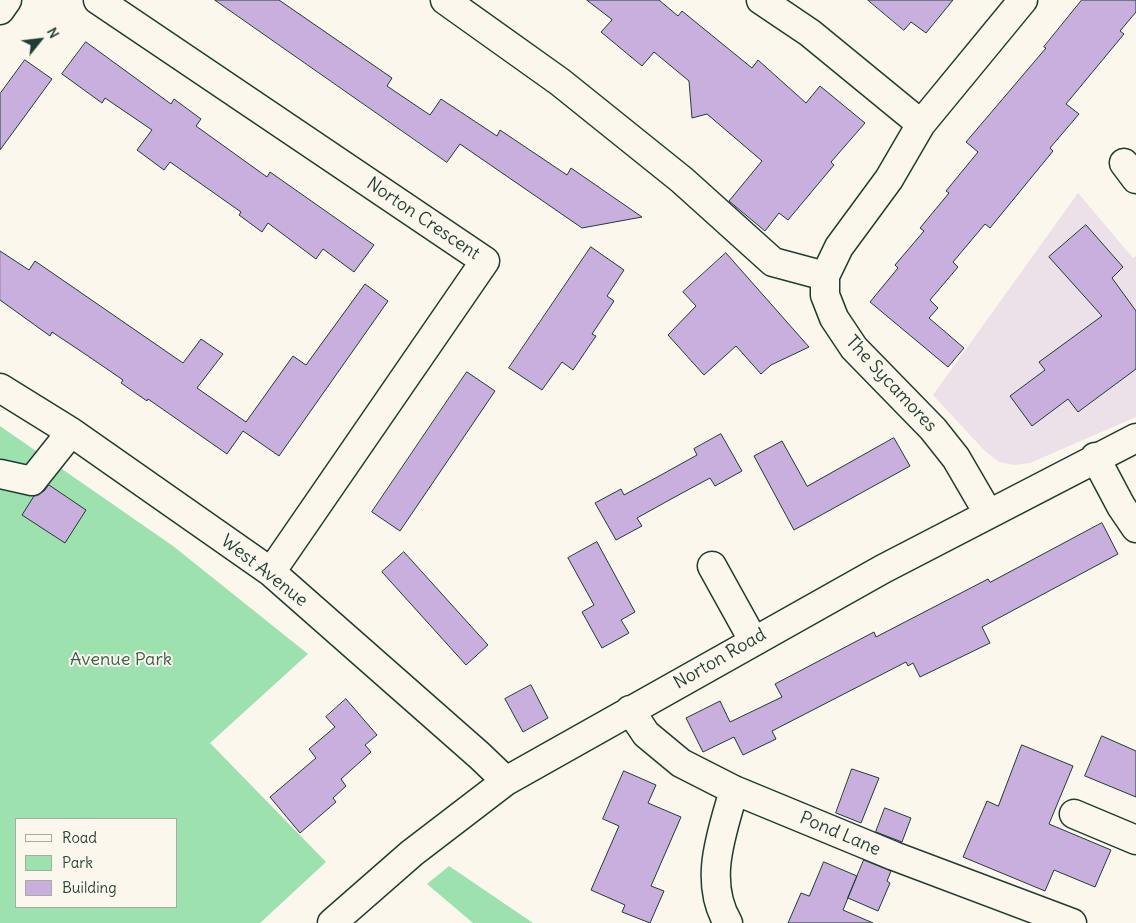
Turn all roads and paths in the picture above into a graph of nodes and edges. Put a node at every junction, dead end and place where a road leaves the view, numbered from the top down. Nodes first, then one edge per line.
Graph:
1 (7, 0) edge
2 (98, 0) edge
3 (445, 0) edge
4 (761, 0) edge
5 (1023, 0) edge
6 (0, 10) edge
7 (921, 124) junction
8 (825, 276) junction
9 (0, 388) edge
10 (71, 432) junction
11 (1136, 438) edge
12 (1095, 457) junction
13 (0, 474) edge
14 (988, 513) junction
15 (1136, 528) edge
16 (712, 566) dead end
17 (271, 572) junction
18 (753, 640) junction
19 (630, 710) junction
20 (506, 781) junction
21 (734, 790) junction
22 (1074, 814) dead end
23 (1136, 840) edge
24 (332, 923) edge
25 (728, 923) edge
26 (1072, 923) edge

1 - 6 street
2 - 17 street, Norton Crescent
3 - 8 street
4 - 7 street
5 - 7 street
7 - 8 street
8 - 14 street, The Sycamores
9 - 10 street, West Avenue
10 - 13 street
10 - 17 street, West Avenue
11 - 12 street, Norton Road
12 - 14 street, Norton Road
12 - 15 street
14 - 18 street, Norton Road
16 - 18 street
17 - 20 street, West Avenue
18 - 19 street, Norton Road
19 - 20 street, Norton Road
19 - 21 street, Pond Lane
20 - 24 street, Norton Road
21 - 25 street
21 - 26 street, Pond Lane
22 - 23 street

